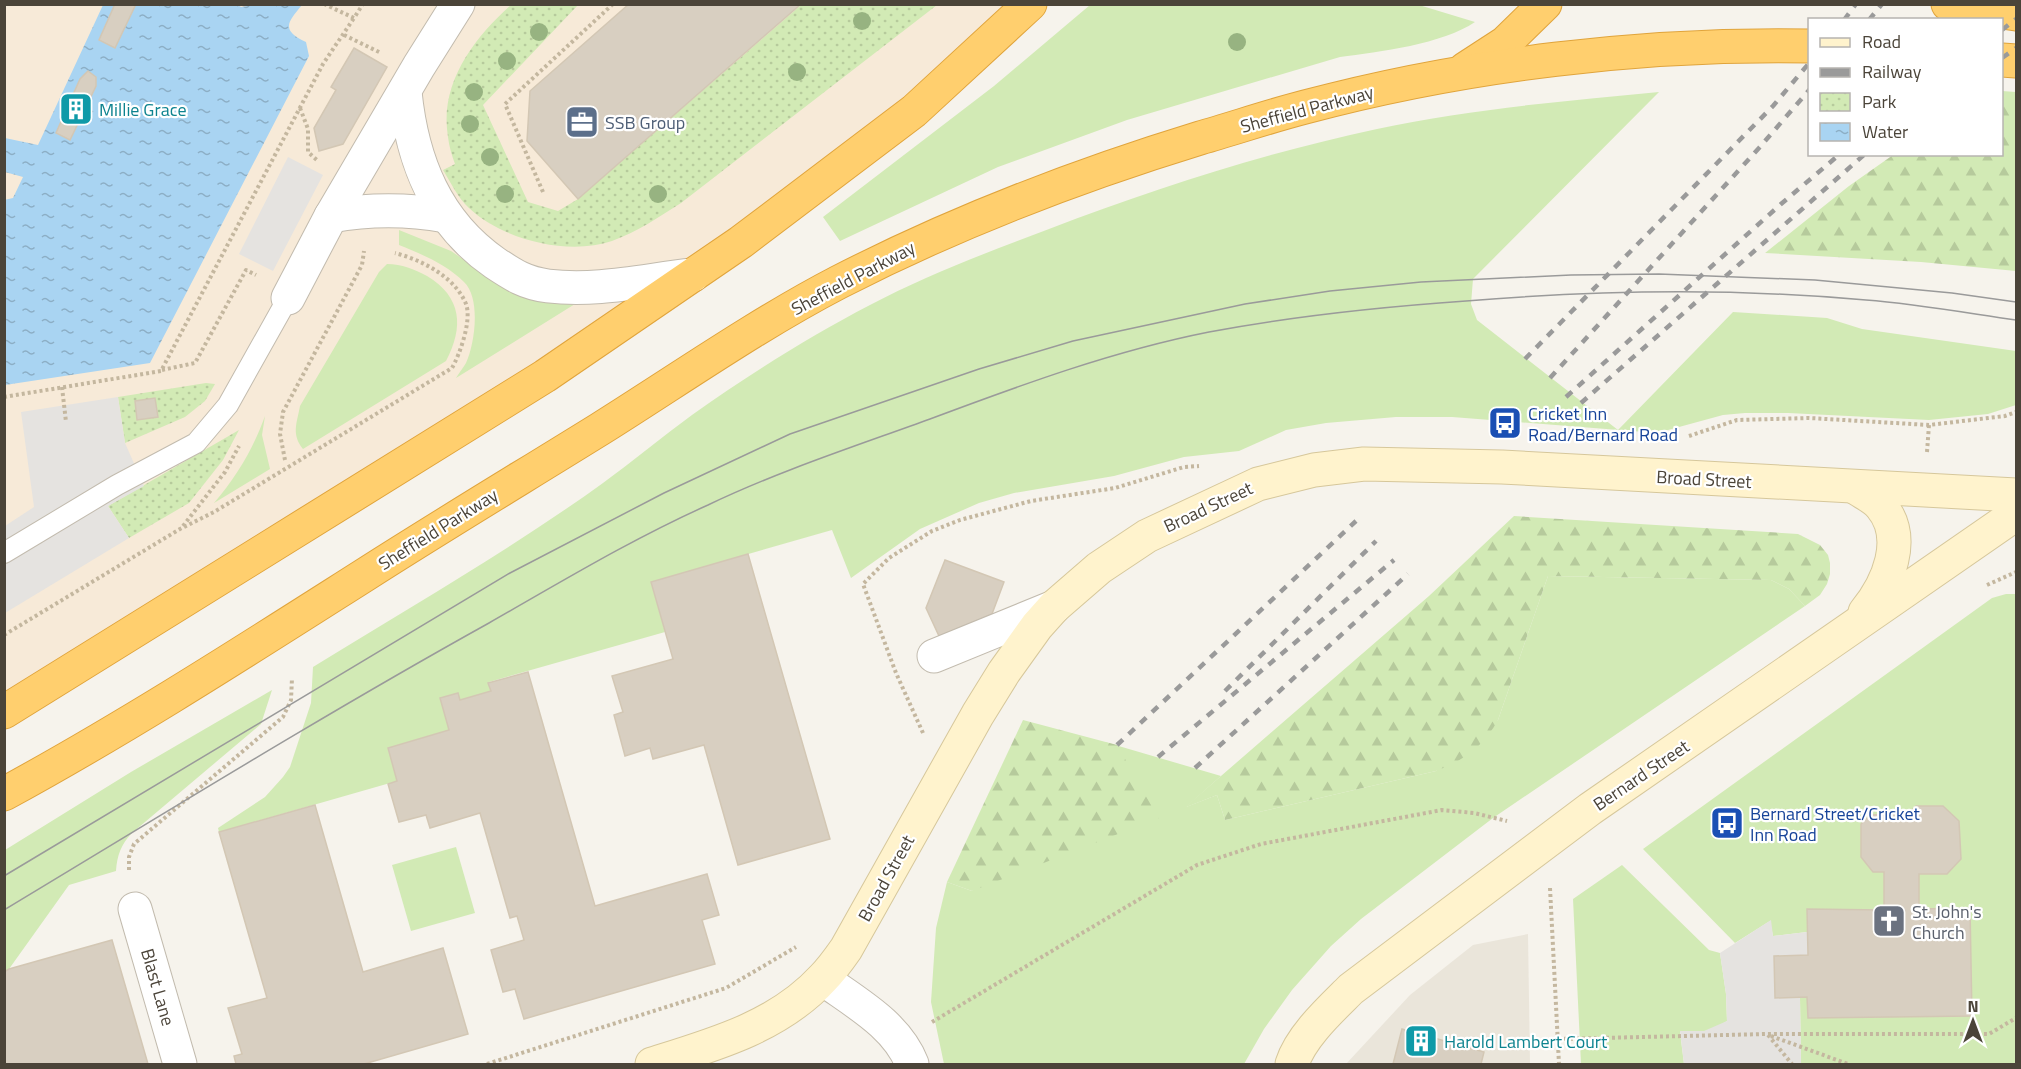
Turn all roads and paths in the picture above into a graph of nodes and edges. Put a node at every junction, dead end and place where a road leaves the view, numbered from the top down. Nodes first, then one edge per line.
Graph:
1 (324, 4) edge
2 (363, 4) edge
3 (458, 4) edge
4 (613, 4) edge
5 (1030, 4) edge
6 (1545, 4) edge
7 (1948, 4) edge
8 (2016, 14) edge
9 (354, 18) junction
10 (1808, 46) edge
11 (1441, 78) junction
12 (405, 92) junction
13 (300, 107) junction
14 (308, 152) dead end
15 (543, 192) dead end
16 (331, 216) junction
17 (446, 216) junction
18 (364, 247) dead end
19 (387, 251) dead end
20 (693, 275) junction
21 (289, 295) junction
22 (161, 370) junction
23 (62, 387) junction
24 (4, 397) edge
25 (2016, 412) edge
26 (66, 422) dead end
27 (1682, 438) dead end
28 (285, 460) dead end
29 (1204, 466) dead end
30 (1855, 487) junction
31 (2016, 495) edge
32 (2016, 514) edge
33 (4, 553) edge
34 (1054, 607) junction
35 (1852, 627) junction
36 (4, 635) edge
37 (934, 656) dead end
38 (292, 678) dead end
39 (4, 711) edge
40 (928, 741) dead end
41 (4, 794) edge
42 (1511, 822) dead end
43 (1547, 842) junction
44 (135, 909) joint
45 (801, 944) dead end
46 (823, 979) junction
47 (2016, 1018) edge
48 (1767, 1034) junction
49 (1558, 1039) junction
50 (906, 1053) edge
51 (180, 1065) edge
52 (487, 1065) edge
53 (652, 1065) edge
54 (1293, 1065) edge
55 (1559, 1065) edge
56 (1792, 1065) edge
57 (1848, 1065) edge

1 - 9 path
2 - 9 path
3 - 12 street
4 - 15 path
5 - 20 highway
6 - 11 highway
7 - 8 highway
9 - 13 path
10 - 11 highway, Sheffield Parkway
11 - 41 highway, Sheffield Parkway
12 - 16 street
12 - 17 street
13 - 14 path
13 - 22 path
16 - 17 street
16 - 21 street
17 - 20 street
18 - 28 path
19 - 36 path
20 - 39 highway
21 - 22 path
21 - 33 lane
22 - 23 path
23 - 24 path
23 - 26 path
25 - 27 path
29 - 40 path
30 - 31 street, Broad Street
30 - 34 street, Broad Street
30 - 35 street
32 - 35 street, Bernard Street
34 - 37 street
34 - 46 street, Broad Street
35 - 43 street, Bernard Street
38 - 44 path
42 - 50 path
43 - 49 path
43 - 54 street, Bernard Street
44 - 51 street, Blast Lane
45 - 52 path
46 - 50 street
46 - 53 street, Broad Street
47 - 48 path
48 - 49 path
48 - 56 path
48 - 57 path
49 - 55 path

